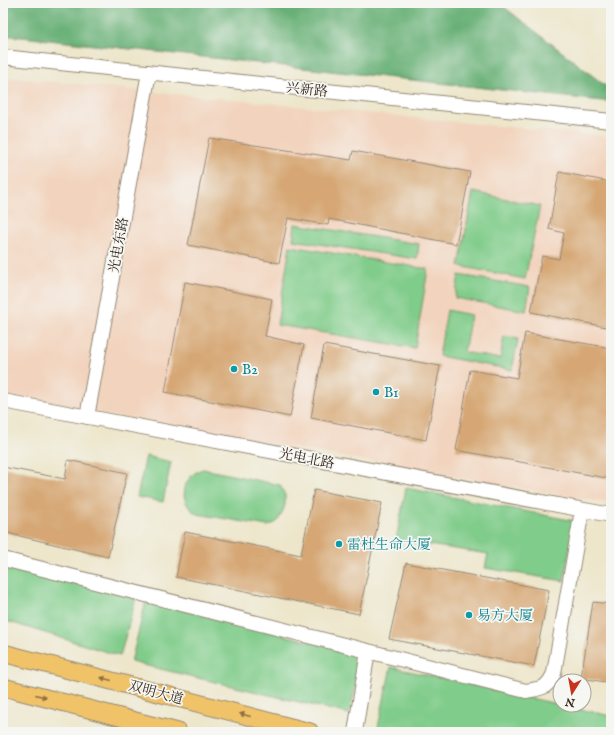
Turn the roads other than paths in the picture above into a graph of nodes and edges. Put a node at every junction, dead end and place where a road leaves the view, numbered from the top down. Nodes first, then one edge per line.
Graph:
1 (3, 57) edge
2 (149, 72) junction
3 (611, 121) edge
4 (3, 401) edge
5 (87, 417) junction
6 (582, 510) junction
7 (611, 515) edge
8 (3, 559) edge
9 (368, 651) junction
10 (3, 653) edge
11 (3, 687) edge
12 (178, 732) edge
13 (310, 732) edge
14 (355, 732) edge

1 - 2 street, 兴新路
2 - 3 street, 兴新路
2 - 5 street, 光电东路
4 - 5 street, 光电北路
5 - 6 street, 光电北路
6 - 7 street, 光电北路
6 - 9 street
8 - 9 street
9 - 14 street
13 -> 10 main road, 双明大道
11 -> 12 main road

